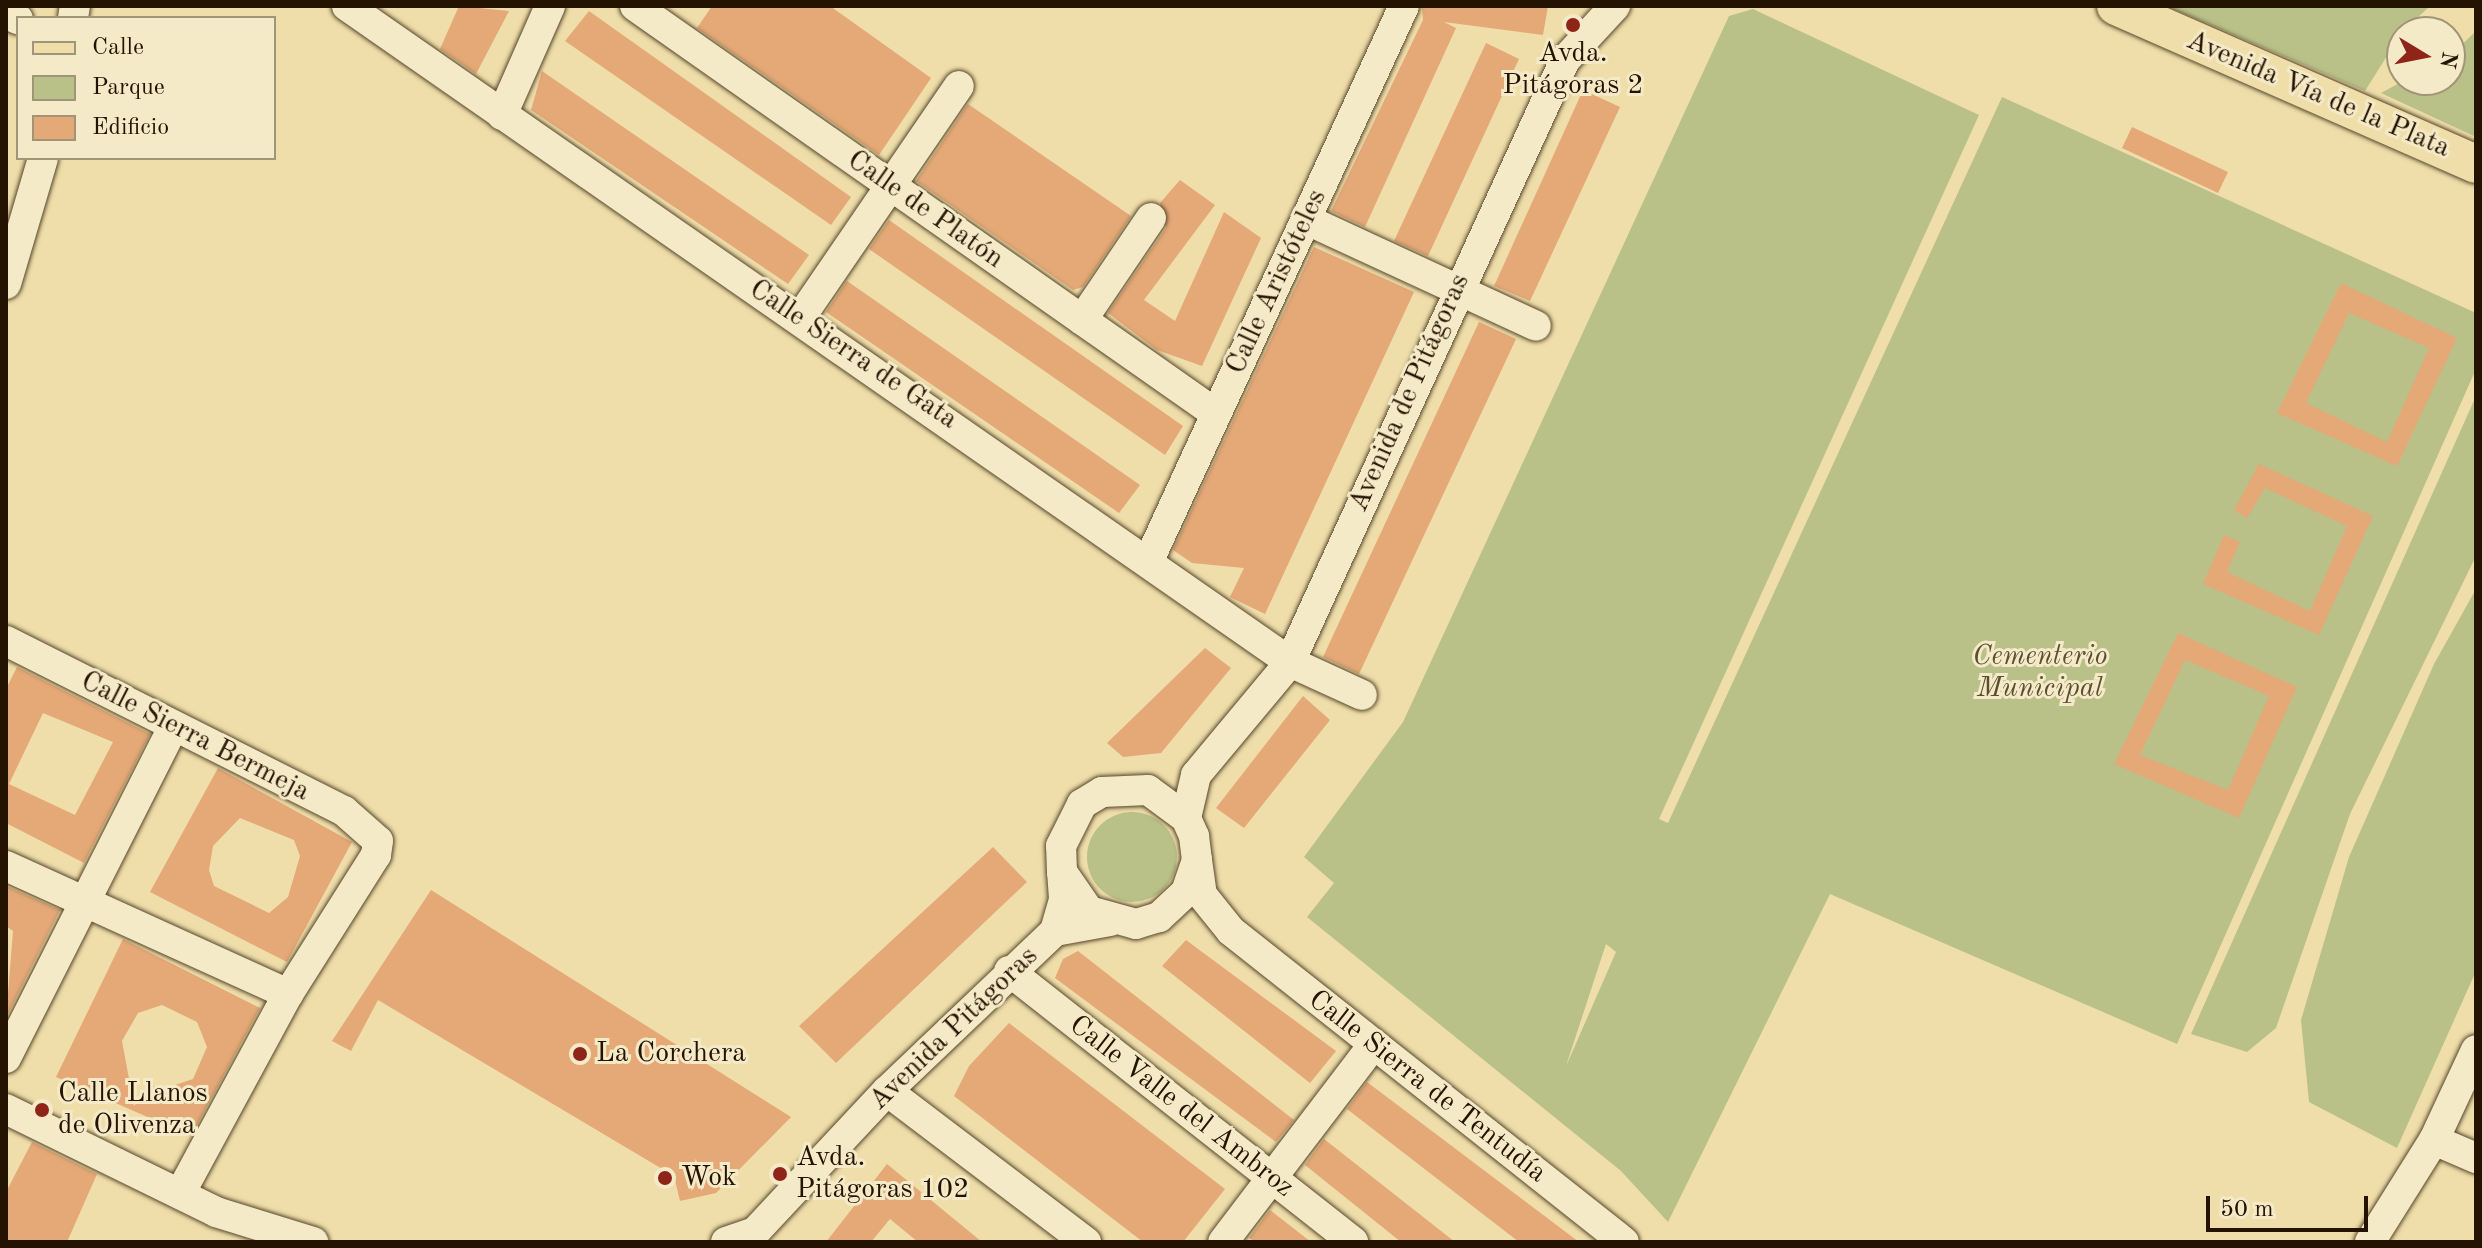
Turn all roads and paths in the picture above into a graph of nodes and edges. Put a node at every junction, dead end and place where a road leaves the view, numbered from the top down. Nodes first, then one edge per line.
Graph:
1 (347, 6) edge
2 (550, 6) edge
3 (635, 6) edge
4 (1404, 6) edge
5 (1615, 6) edge
6 (2116, 6) edge
7 (959, 86) dead end
8 (502, 115) junction
9 (42, 160) edge
10 (2476, 164) edge
11 (888, 184) junction
12 (1151, 218) dead end
13 (1307, 220) junction
14 (6, 284) edge
15 (1456, 289) junction
16 (800, 318) junction
17 (1082, 320) junction
18 (1536, 326) dead end
19 (1215, 413) junction
20 (1150, 558) junction
21 (6, 641) edge
22 (1290, 662) junction
23 (1362, 695) dead end
24 (174, 726) junction
25 (1196, 775) junction
26 (1148, 790) junction
27 (1186, 818) junction
28 (1197, 860) junction
29 (6, 866) edge
30 (1062, 872) junction
31 (88, 905) junction
32 (1159, 917) junction
33 (1110, 921) junction
34 (1055, 931) junction
35 (1231, 931) junction
36 (1009, 971) junction
37 (288, 994) junction
38 (1373, 1045) junction
39 (2476, 1050) edge
40 (6, 1058) edge
41 (887, 1091) junction
42 (6, 1109) edge
43 (2434, 1140) junction
44 (2476, 1158) edge
45 (1273, 1180) junction
46 (180, 1194) junction
47 (754, 1237) edge
48 (313, 1242) edge
49 (726, 1242) edge
50 (1086, 1242) edge
51 (1223, 1242) edge
52 (1353, 1242) edge
53 (1624, 1242) edge
54 (2370, 1242) edge

1 - 8 street, Calle Sierra de Gata
2 - 8 street
3 - 11 street, Calle de Platón
4 - 13 street, Calle Aristóteles
5 - 15 street, Avenida de Pitágoras
6 - 10 main road, Avenida Vía de la Plata
7 - 11 street
8 - 16 street, Calle Sierra de Gata
9 - 14 street
11 - 16 street
11 - 17 street, Calle de Platón
12 - 17 street
13 - 15 street
13 - 19 street, Calle Aristóteles
15 - 18 street
15 - 22 street, Avenida de Pitágoras
16 - 20 street, Calle Sierra de Gata
17 - 19 street, Calle de Platón
19 - 20 street, Calle Aristóteles
20 - 22 street, Calle Sierra de Gata
21 - 24 street, Calle Sierra Bermeja
22 - 23 street, Calle Sierra de Gata
22 - 25 street, Avenida de Pitágoras
24 - 31 street
24 - 37 street, Calle Sierra Bermeja
25 - 26 street
25 - 27 street, Avenida de Pitágoras
26 - 27 street
26 - 30 street
27 - 28 street
28 - 32 street
28 - 35 street, Calle Sierra de Tentudía
29 - 31 street
30 - 33 street
30 - 34 street, Avenida Pitágoras
31 - 37 street
31 - 40 street
32 - 33 street
32 - 35 street, Calle Sierra de Tentudía
33 - 34 street, Avenida Pitágoras
34 - 36 street, Avenida Pitágoras
35 - 38 street, Calle Sierra de Tentudía
36 - 41 street, Avenida Pitágoras
36 - 45 street, Calle Valle del Ambroz
37 - 46 street
38 - 45 street
38 - 53 street, Calle Sierra de Tentudía
39 - 43 street
41 - 47 street, Avenida Pitágoras
41 - 50 street
42 - 46 street
43 - 44 street
43 - 54 street
45 - 51 street
45 - 52 street, Calle Valle del Ambroz
46 - 48 street
47 - 49 street, Avenida Pitágoras

